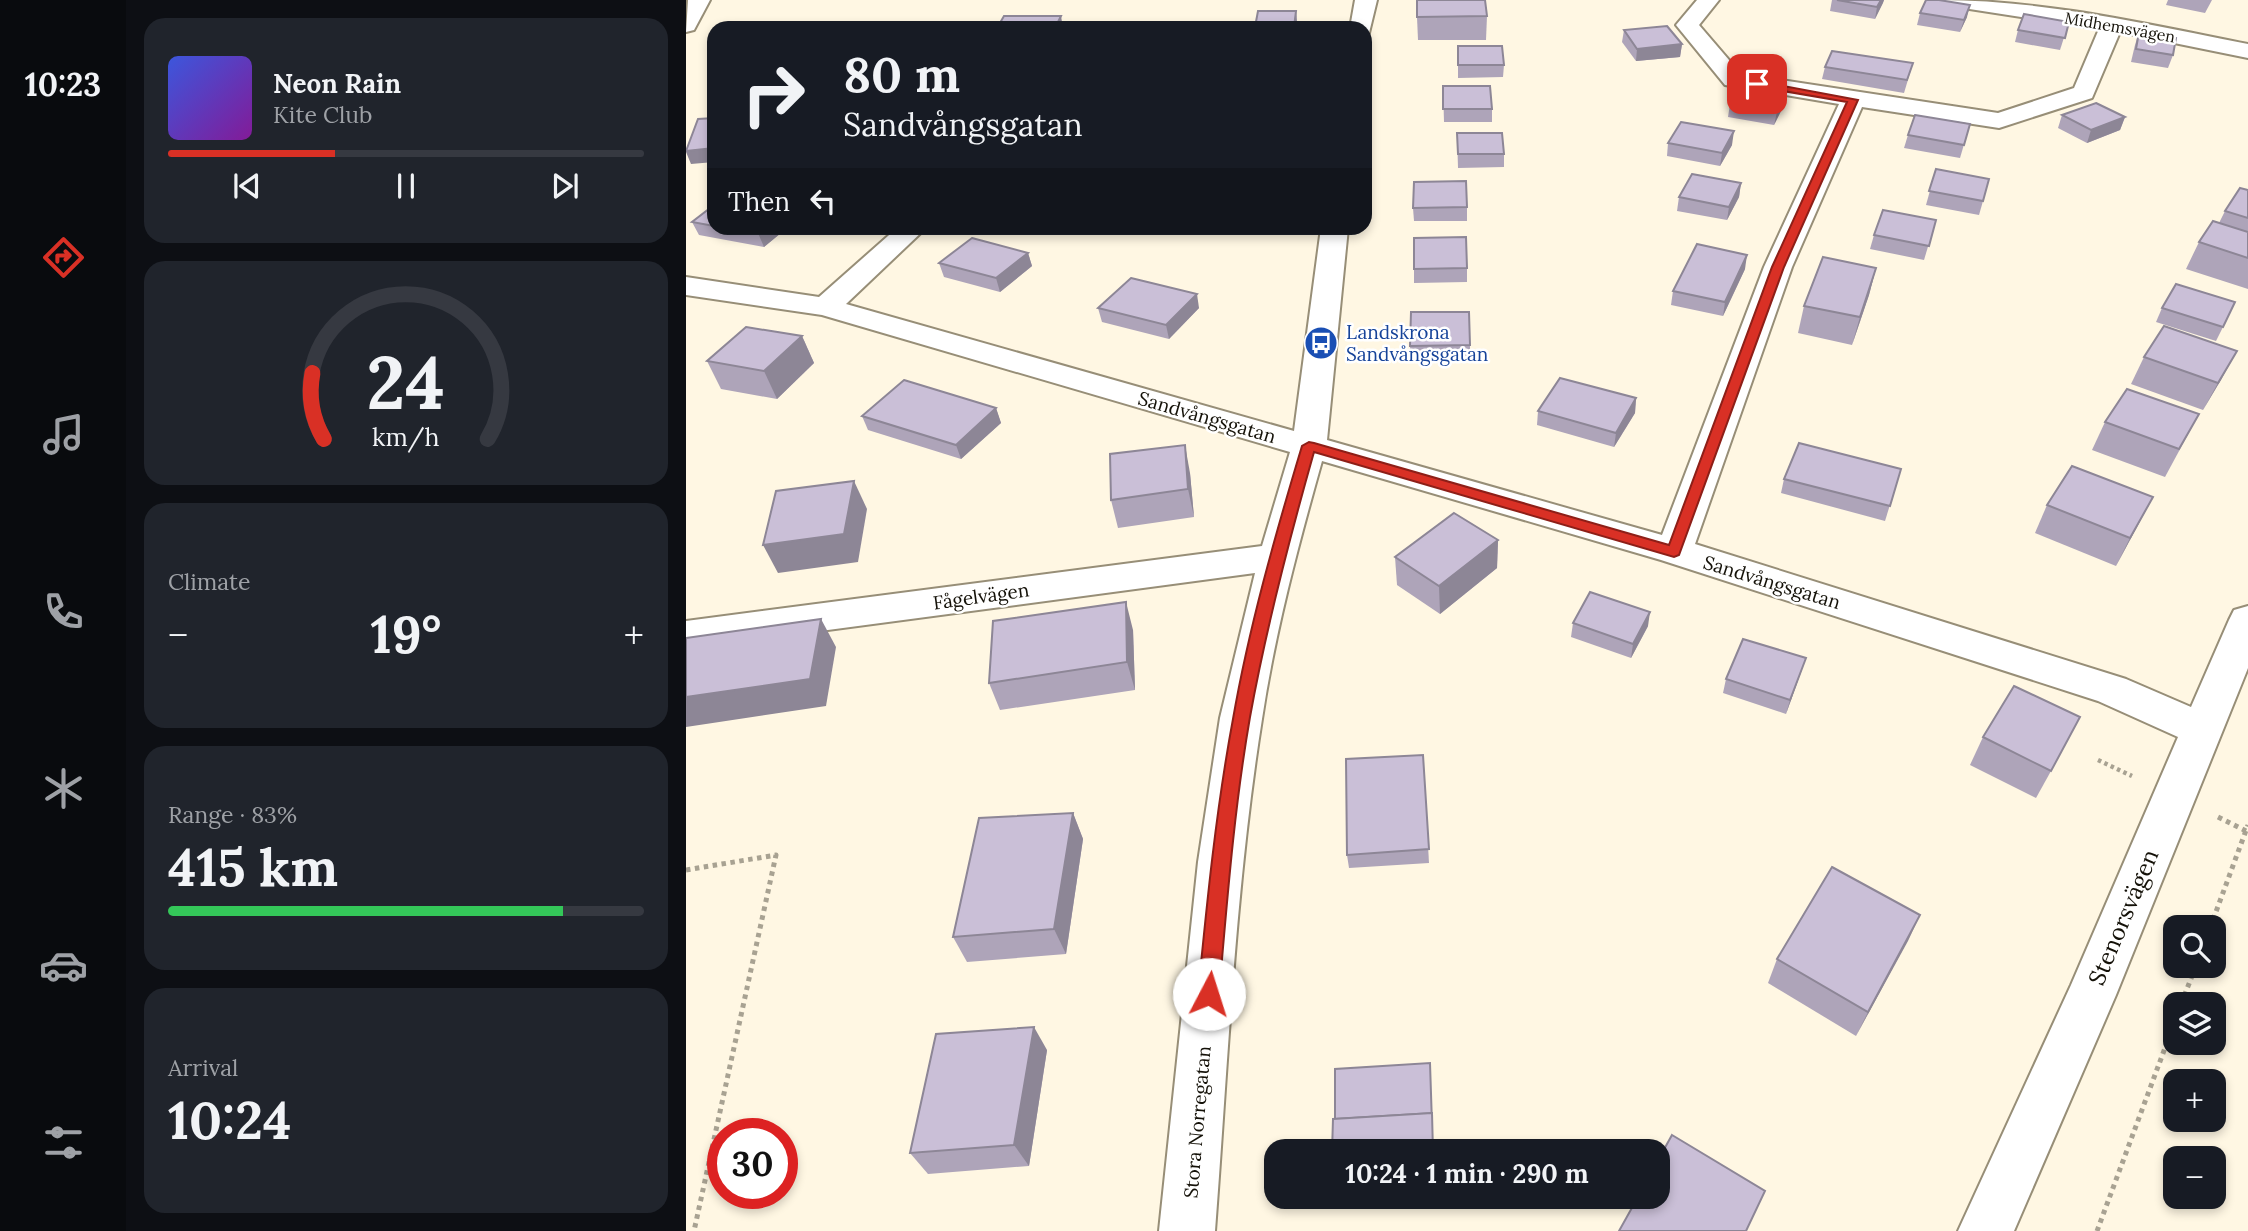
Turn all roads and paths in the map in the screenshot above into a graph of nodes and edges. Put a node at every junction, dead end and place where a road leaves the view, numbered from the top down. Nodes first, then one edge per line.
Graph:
1 (699, 0) edge
2 (1366, 0) edge
3 (1707, 0) edge
4 (1950, 0) edge
5 (1362, 21) edge
6 (686, 24) edge
7 (2112, 24) junction
8 (2248, 51) edge
9 (1853, 100) junction
10 (905, 235) edge
11 (1334, 235) edge
12 (686, 286) edge
13 (825, 307) junction
14 (1309, 446) junction
15 (1674, 551) junction
16 (1277, 557) junction
17 (2248, 620) edge
18 (686, 635) edge
19 (2202, 729) junction
20 (2098, 760) dead end
21 (2141, 780) dead end
22 (2213, 814) dead end
23 (2247, 828) edge
24 (686, 870) edge
25 (2215, 915) edge
26 (2163, 1053) edge
27 (1991, 1225) edge
28 (694, 1231) edge
29 (1187, 1231) edge
30 (2097, 1231) edge

1 - 6 street
2 - 5 street
3 - 9 street
4 - 7 street, Midhemsvägen
7 - 8 street, Midhemsvägen
7 - 9 street
9 - 15 street
10 - 13 street
11 - 14 street, Stora Norregatan
12 - 13 street, Sandvångsgatan
13 - 14 street, Sandvångsgatan
14 - 15 street, Sandvångsgatan
14 - 16 street, Stora Norregatan
15 - 19 street, Sandvångsgatan
16 - 18 street, Fågelvägen
16 - 29 street, Stora Norregatan
17 - 19 street, Stenorsvägen
19 - 27 street, Stenorsvägen
20 - 21 path
22 - 23 path
23 - 25 path
24 - 28 path
26 - 30 path

